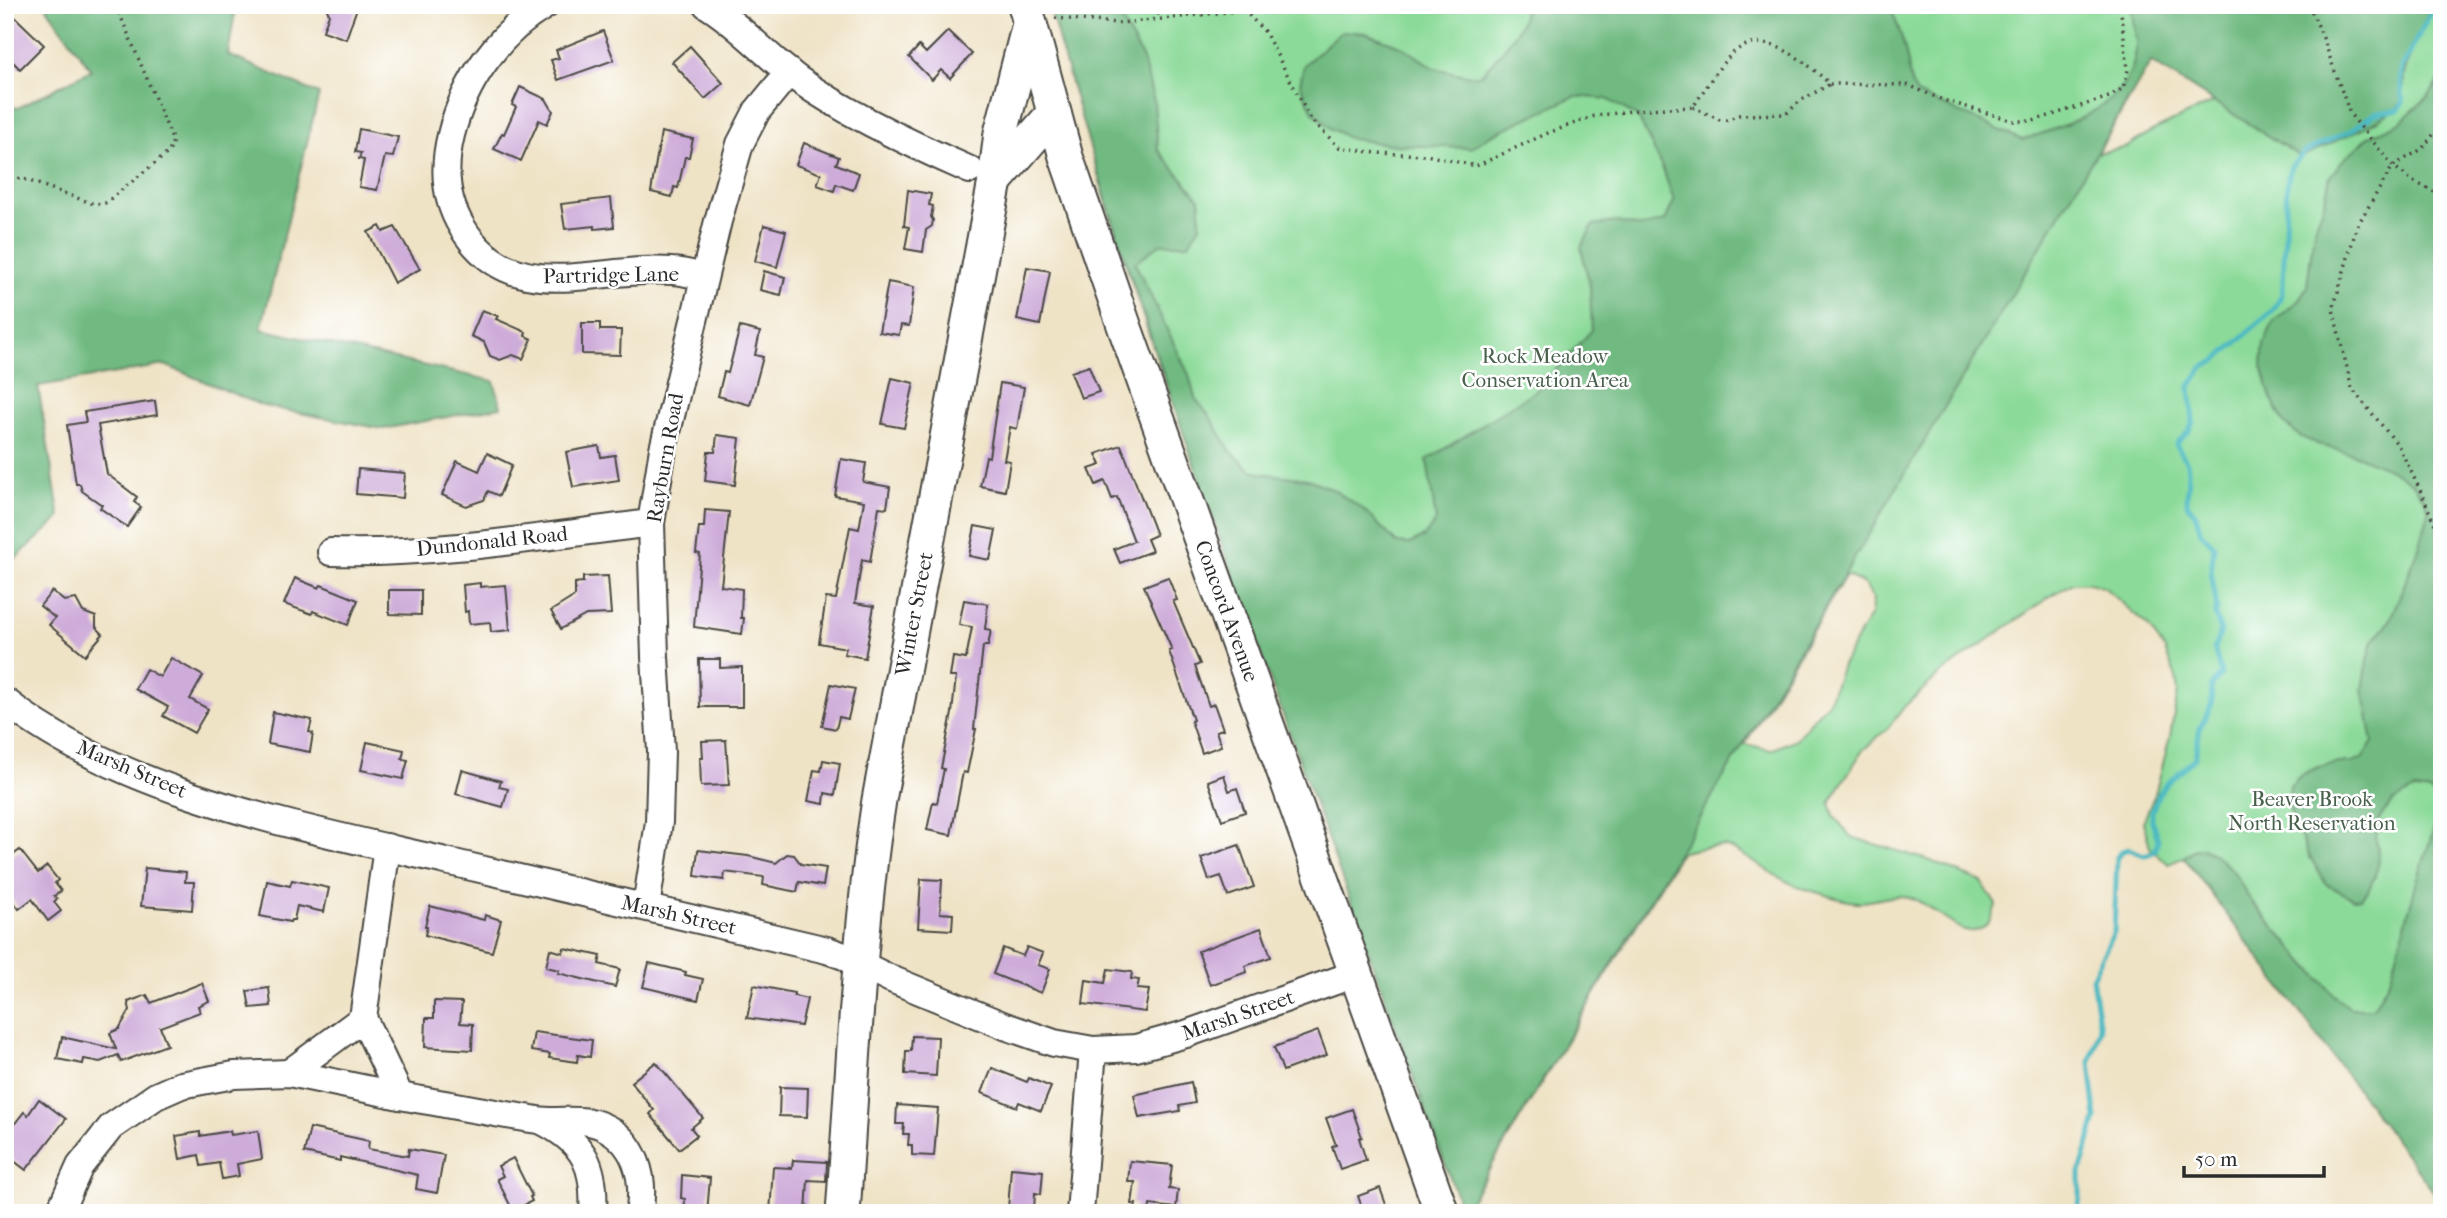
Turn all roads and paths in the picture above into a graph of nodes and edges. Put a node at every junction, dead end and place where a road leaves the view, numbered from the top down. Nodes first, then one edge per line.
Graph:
1 (116, 5) edge
2 (546, 5) edge
3 (707, 5) edge
4 (1164, 5) edge
5 (1239, 5) edge
6 (2120, 5) edge
7 (2309, 5) edge
8 (1245, 10) junction
9 (1034, 15) edge
10 (1153, 20) junction
11 (789, 72) junction
12 (1830, 84) junction
13 (1052, 105) junction
14 (1693, 107) junction
15 (2442, 124) edge
16 (1000, 133) junction
17 (2393, 166) junction
18 (991, 172) junction
19 (1072, 176) junction
20 (5, 184) edge
21 (2442, 197) edge
22 (704, 277) junction
23 (652, 523) junction
24 (2442, 541) edge
25 (331, 552) dead end
26 (5, 701) edge
27 (387, 847) junction
28 (646, 908) junction
29 (861, 964) junction
30 (1355, 974) junction
31 (363, 1018) junction
32 (1093, 1050) junction
33 (289, 1073) junction
34 (400, 1096) junction
35 (541, 1121) junction
36 (58, 1213) edge
37 (593, 1213) edge
38 (639, 1213) edge
39 (843, 1213) edge
40 (1080, 1213) edge
41 (1442, 1213) edge

1 - 20 path
2 - 22 street, Partridge Lane
3 - 11 street
4 - 10 path
5 - 8 path
6 - 12 path
7 - 17 path
8 - 10 path
8 - 14 path
9 - 10 path
9 - 13 main road, Concord Avenue
9 - 16 main road, Winter Street
11 - 18 street
11 - 22 street, Rayburn Road
12 - 14 path
12 - 14 path
13 - 16 main road
13 - 18 main road
13 - 19 main road, Concord Avenue
15 - 17 path
16 - 18 main road, Winter Street
17 - 21 path
17 - 24 path
18 - 19 main road
18 - 29 main road, Winter Street
19 - 30 main road, Concord Avenue
22 - 23 street, Rayburn Road
23 - 25 street, Dundonald Road
23 - 28 street, Rayburn Road
26 - 27 street, Marsh Street
27 - 28 street, Marsh Street
27 - 31 street
28 - 29 street, Marsh Street
29 - 32 street, Marsh Street
29 - 39 main road, Winter Street
30 - 32 street, Marsh Street
30 - 41 main road, Concord Avenue
31 - 33 street
31 - 34 street
32 - 40 street
33 - 34 street
33 - 36 street
34 - 35 street
35 - 37 street
35 - 38 street

